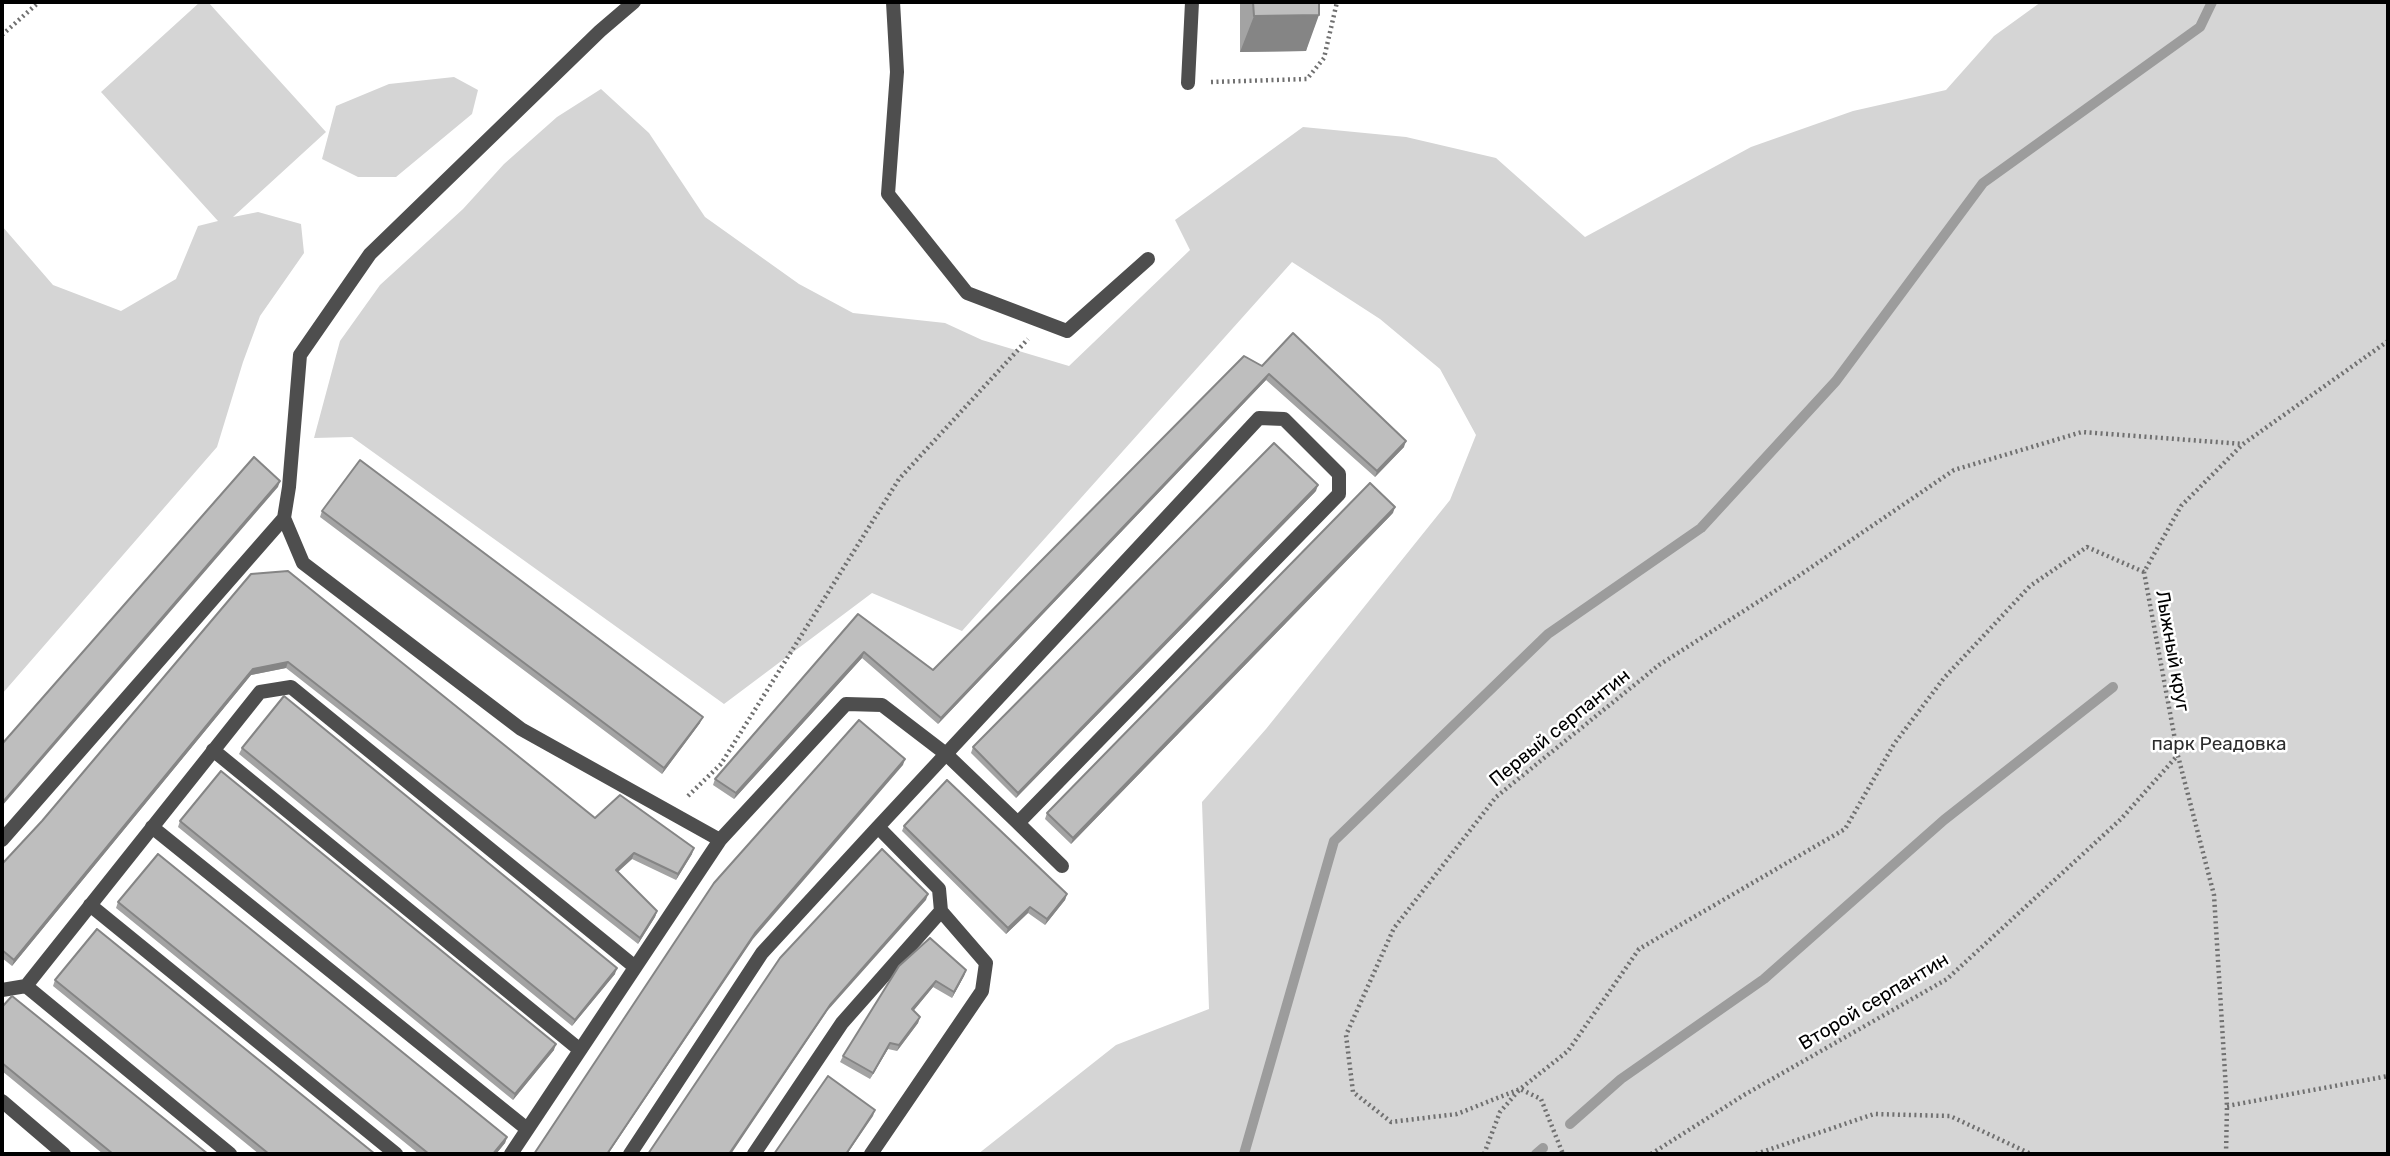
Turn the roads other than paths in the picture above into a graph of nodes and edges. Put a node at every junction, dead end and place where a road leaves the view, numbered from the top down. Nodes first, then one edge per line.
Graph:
1 (634, 2) edge
2 (893, 2) edge
3 (1192, 2) edge
4 (1188, 83) road end
5 (1148, 259) dead end
6 (284, 518) junction
7 (213, 750) junction
8 (946, 754) junction
9 (1018, 823) junction
10 (152, 827) junction
11 (878, 827) junction
12 (2, 840) edge
13 (720, 840) junction
14 (1062, 866) dead end
15 (90, 905) junction
16 (941, 911) junction
17 (635, 967) junction
18 (26, 986) junction
19 (2, 990) edge
20 (580, 1049) junction
21 (2, 1101) edge
22 (527, 1129) junction
23 (64, 1154) edge
24 (230, 1154) edge
25 (396, 1154) edge
26 (511, 1154) edge
27 (629, 1154) edge
28 (754, 1154) edge
29 (871, 1154) edge

1 - 6 lane
2 - 5 lane
3 - 4 lane
6 - 12 lane
6 - 13 lane
7 - 10 lane
7 - 17 lane
7 - 20 lane
8 - 9 lane
8 - 9 lane
8 - 11 lane
8 - 13 lane
9 - 14 lane
10 - 15 lane
10 - 22 lane
11 - 16 lane
11 - 27 lane
13 - 17 lane
15 - 18 lane
15 - 25 lane
16 - 28 lane
16 - 29 lane
17 - 20 lane
18 - 19 lane
18 - 24 lane
20 - 22 lane
21 - 23 lane
22 - 26 lane

